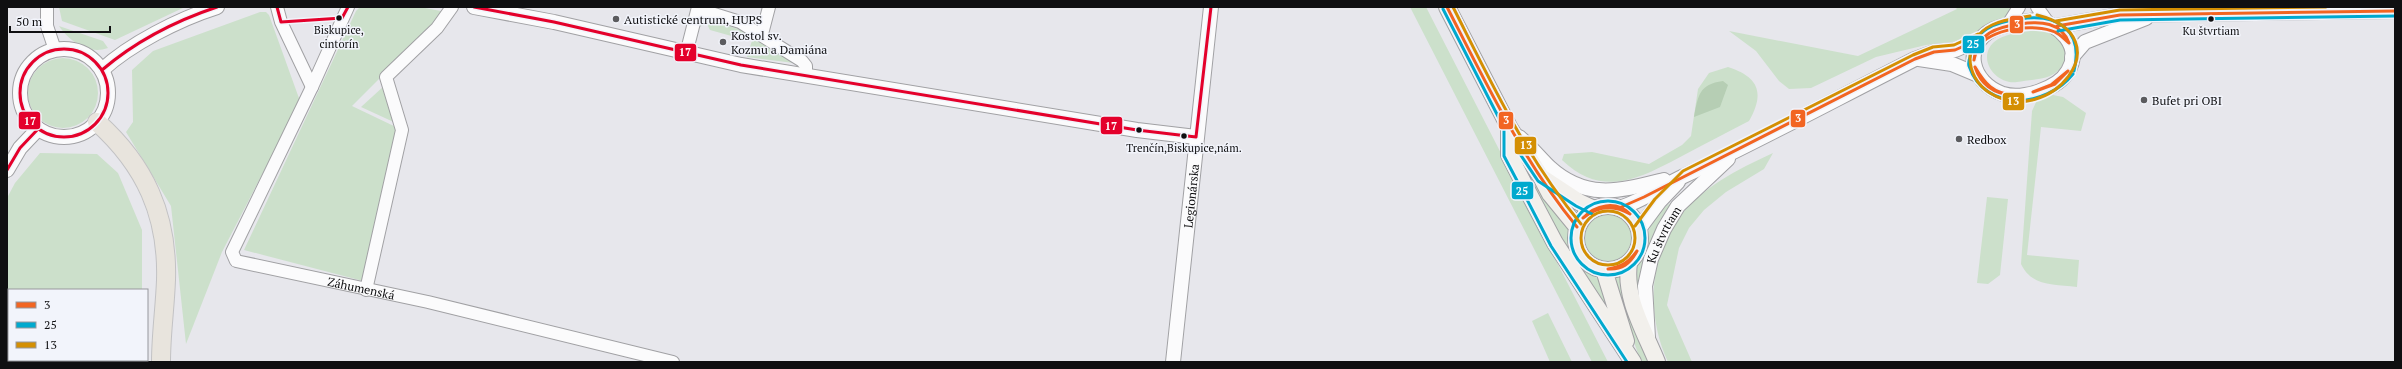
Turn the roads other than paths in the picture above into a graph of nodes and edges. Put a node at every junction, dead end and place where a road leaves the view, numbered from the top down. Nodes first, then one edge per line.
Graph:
1 (47, 7) edge
2 (217, 7) edge
3 (278, 7) edge
4 (348, 7) edge
5 (452, 7) edge
6 (474, 7) edge
7 (769, 7) edge
8 (1211, 7) edge
9 (1447, 7) edge
10 (2019, 7) edge
11 (2037, 7) edge
12 (698, 8) edge
13 (2395, 10) edge
14 (2154, 16) junction
15 (2052, 24) junction
16 (2007, 26) junction
17 (762, 34) junction
18 (1980, 39) junction
19 (55, 50) junction
20 (686, 54) junction
21 (2072, 57) junction
22 (1915, 59) junction
23 (102, 70) junction
24 (806, 74) junction
25 (1976, 74) junction
26 (312, 87) junction
27 (97, 122) junction
28 (1509, 127) junction
29 (38, 129) junction
30 (1196, 137) junction
31 (1735, 152) junction
32 (7, 170) edge
33 (1686, 175) junction
34 (1541, 177) junction
35 (1619, 208) junction
36 (1594, 209) junction
37 (1577, 227) junction
38 (1639, 229) junction
39 (1628, 263) junction
40 (1604, 270) junction
41 (366, 290) junction
42 (161, 335) junction
43 (1648, 341) junction
44 (1631, 358) edge
45 (151, 362) edge
46 (162, 362) edge
47 (673, 362) edge
48 (1173, 362) edge
49 (1657, 362) edge

1 - 19 street
2 - 23 street
3 - 26 street
4 - 26 street, Záhumenská
5 - 41 street
6 - 20 street
7 - 17 street
8 - 30 street, Legionárska
9 - 28 main road
10 - 16 street
11 - 15 street
12 - 17 street
12 - 20 street
13 - 14 street, Ku štvrtiam
14 - 15 street, Ku štvrtiam
14 - 21 street, Ku štvrtiam
15 - 16 street, Ku štvrtiam
15 - 21 street
16 - 18 street, Ku štvrtiam
17 - 24 street
18 - 22 street, Ku štvrtiam
18 - 25 street
19 - 23 street
19 - 29 street
20 - 24 street
21 - 25 street, Ku štvrtiam
22 - 25 street, Ku štvrtiam
22 - 31 street, Ku štvrtiam
23 - 27 street
24 - 30 street
26 - 41 street, Záhumenská
27 - 29 street
27 - 42 main road
28 - 33 street
28 - 34 main road
28 - 44 main road
29 - 32 street
30 - 48 street, Legionárska
31 - 33 street, Ku štvrtiam
31 - 43 street, Ku štvrtiam
33 - 35 street, Ku štvrtiam
33 - 38 street, Ku štvrtiam
34 - 36 main road
34 - 37 main road
35 - 36 main road
35 - 38 main road
36 - 37 main road
37 - 40 main road
38 - 39 main road
39 - 40 main road
39 - 43 main road
40 - 44 main road
41 - 47 street, Záhumenská
42 - 45 main road
42 - 46 main road
43 - 49 main road

